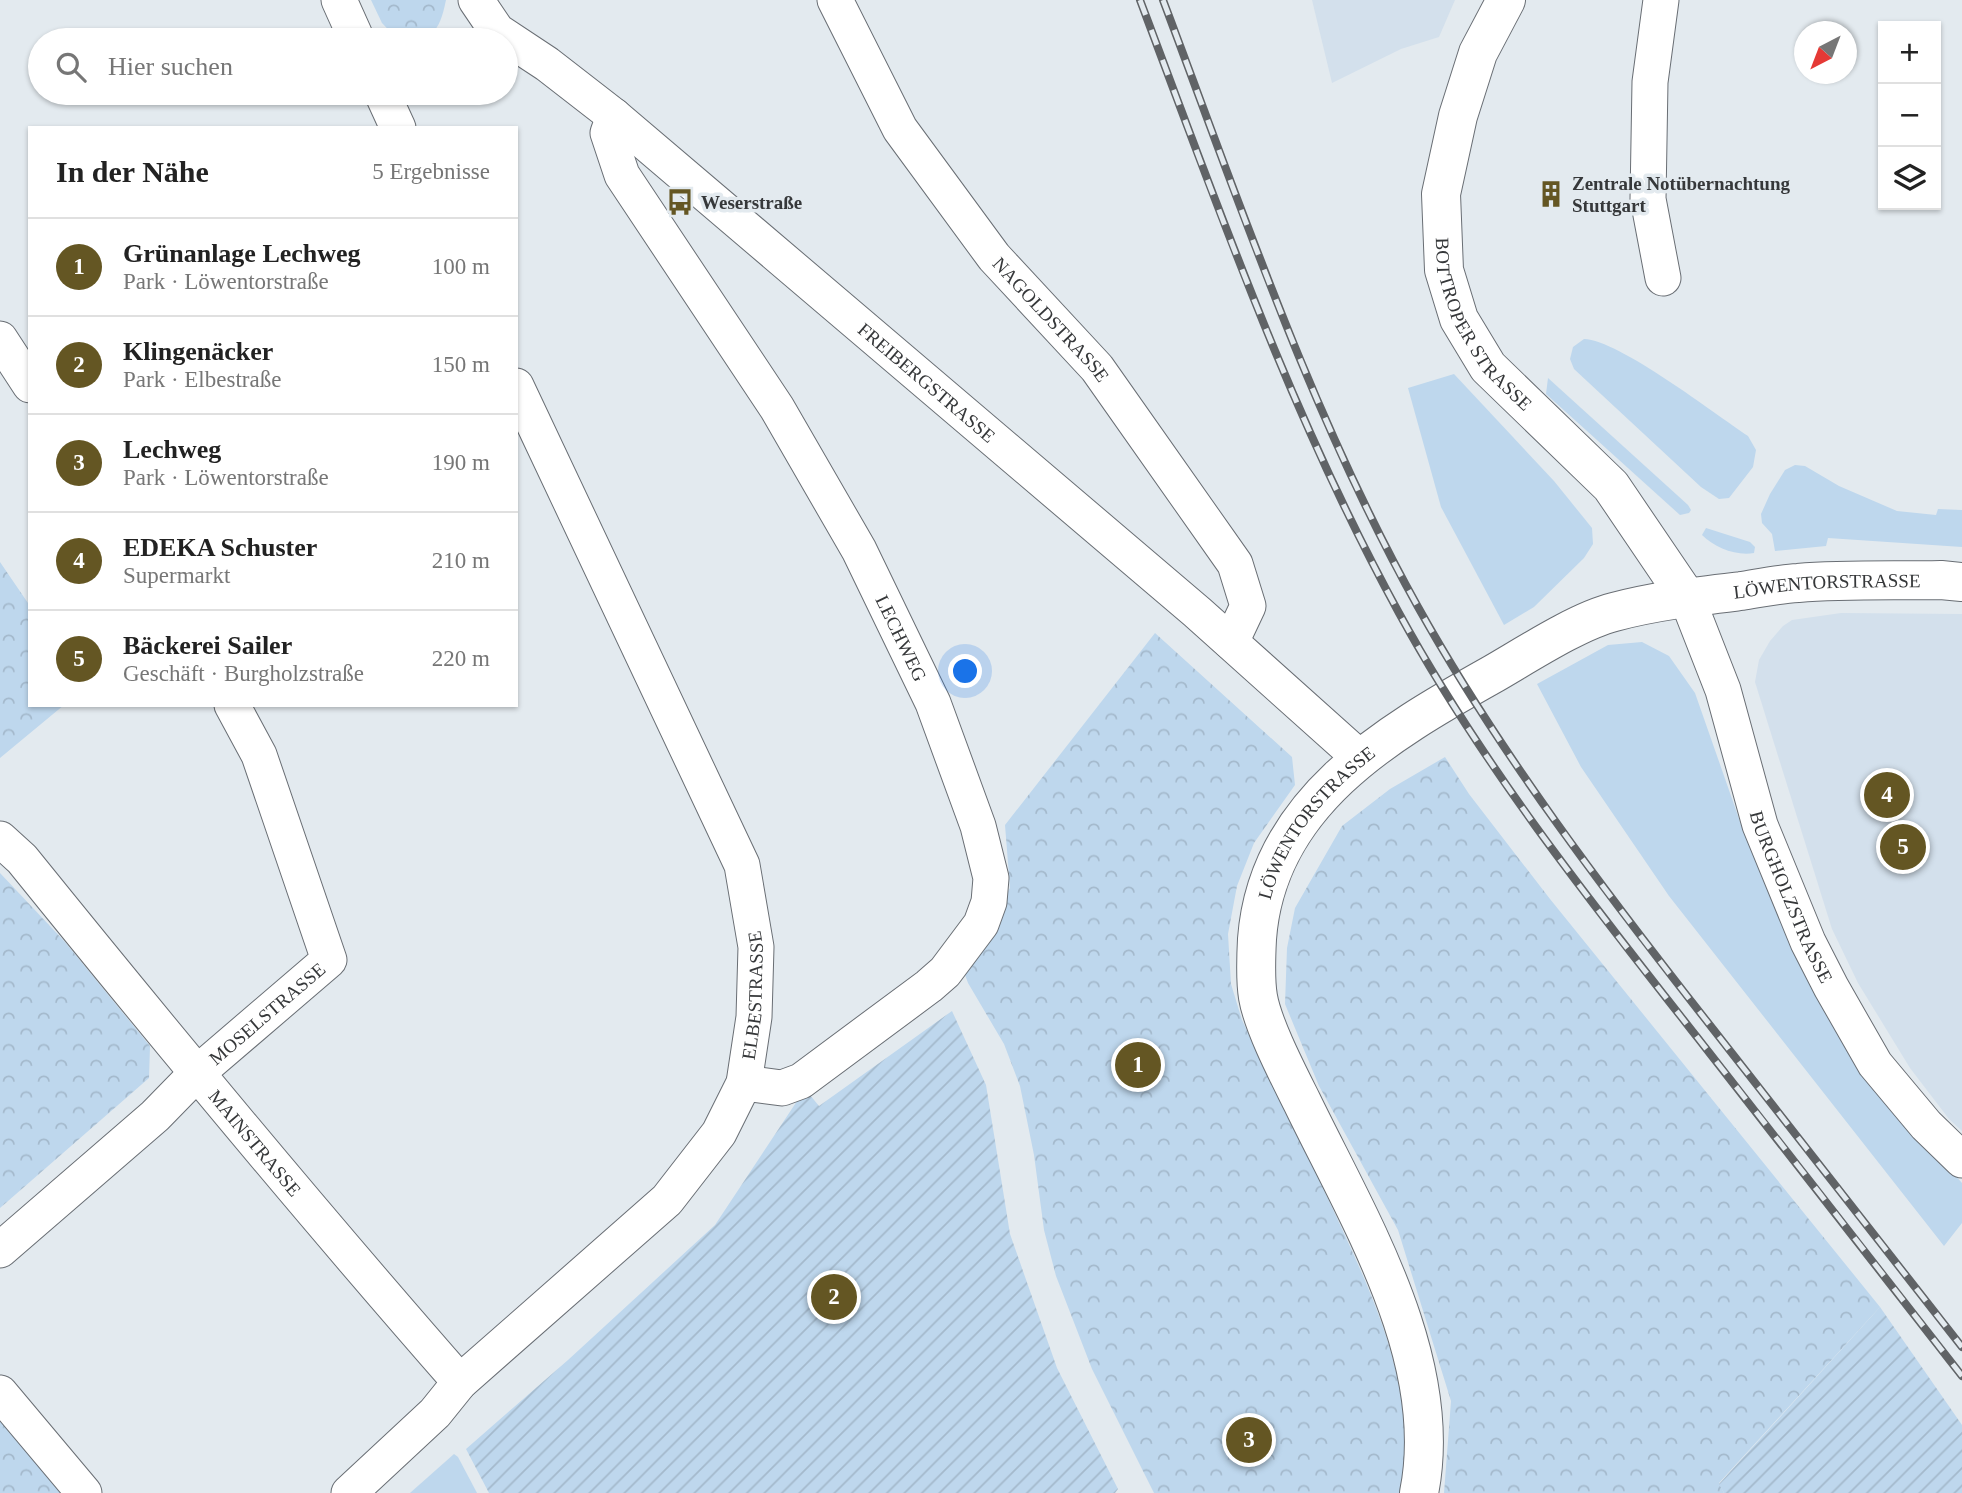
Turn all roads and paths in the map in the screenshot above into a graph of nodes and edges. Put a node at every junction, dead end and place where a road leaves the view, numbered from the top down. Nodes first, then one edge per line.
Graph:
1 (339, 0) edge
2 (476, 0) edge
3 (835, 0) edge
4 (1506, 0) edge
5 (1661, 0) edge
6 (352, 28) edge
7 (487, 28) edge
8 (518, 50) edge
9 (614, 116) junction
10 (1663, 278) dead end
11 (0, 340) edge
12 (28, 382) edge
13 (518, 390) edge
14 (1962, 582) edge
15 (1687, 598) junction
16 (1231, 642) junction
17 (233, 707) edge
18 (1360, 758) junction
19 (0, 839) edge
20 (196, 1074) junction
21 (744, 1083) junction
22 (1962, 1160) edge
23 (0, 1250) edge
24 (460, 1382) junction
25 (0, 1393) edge
26 (84, 1493) edge
27 (349, 1493) edge
28 (1419, 1493) edge

1 - 6 street
2 - 7 street
3 - 16 street, NAGOLDSTRASSE
4 - 15 main road, BOTTROPER STRASSE
5 - 10 street
8 - 9 street, FREIBERGSTRASSE
9 - 16 street, FREIBERGSTRASSE
9 - 21 street, LECHWEG
11 - 12 street
13 - 21 street, ELBESTRASSE
14 - 15 main road, LÖWENTORSTRASSE
15 - 18 main road, LÖWENTORSTRASSE
15 - 22 street, BURGHOLZSTRASSE
16 - 18 street, FREIBERGSTRASSE
17 - 20 street, MOSELSTRASSE
18 - 28 main road, LÖWENTORSTRASSE
19 - 20 street, MAINSTRASSE
20 - 23 street, MOSELSTRASSE
20 - 24 street, MAINSTRASSE
21 - 24 street, ELBESTRASSE
24 - 27 street, ELBESTRASSE
25 - 26 street

